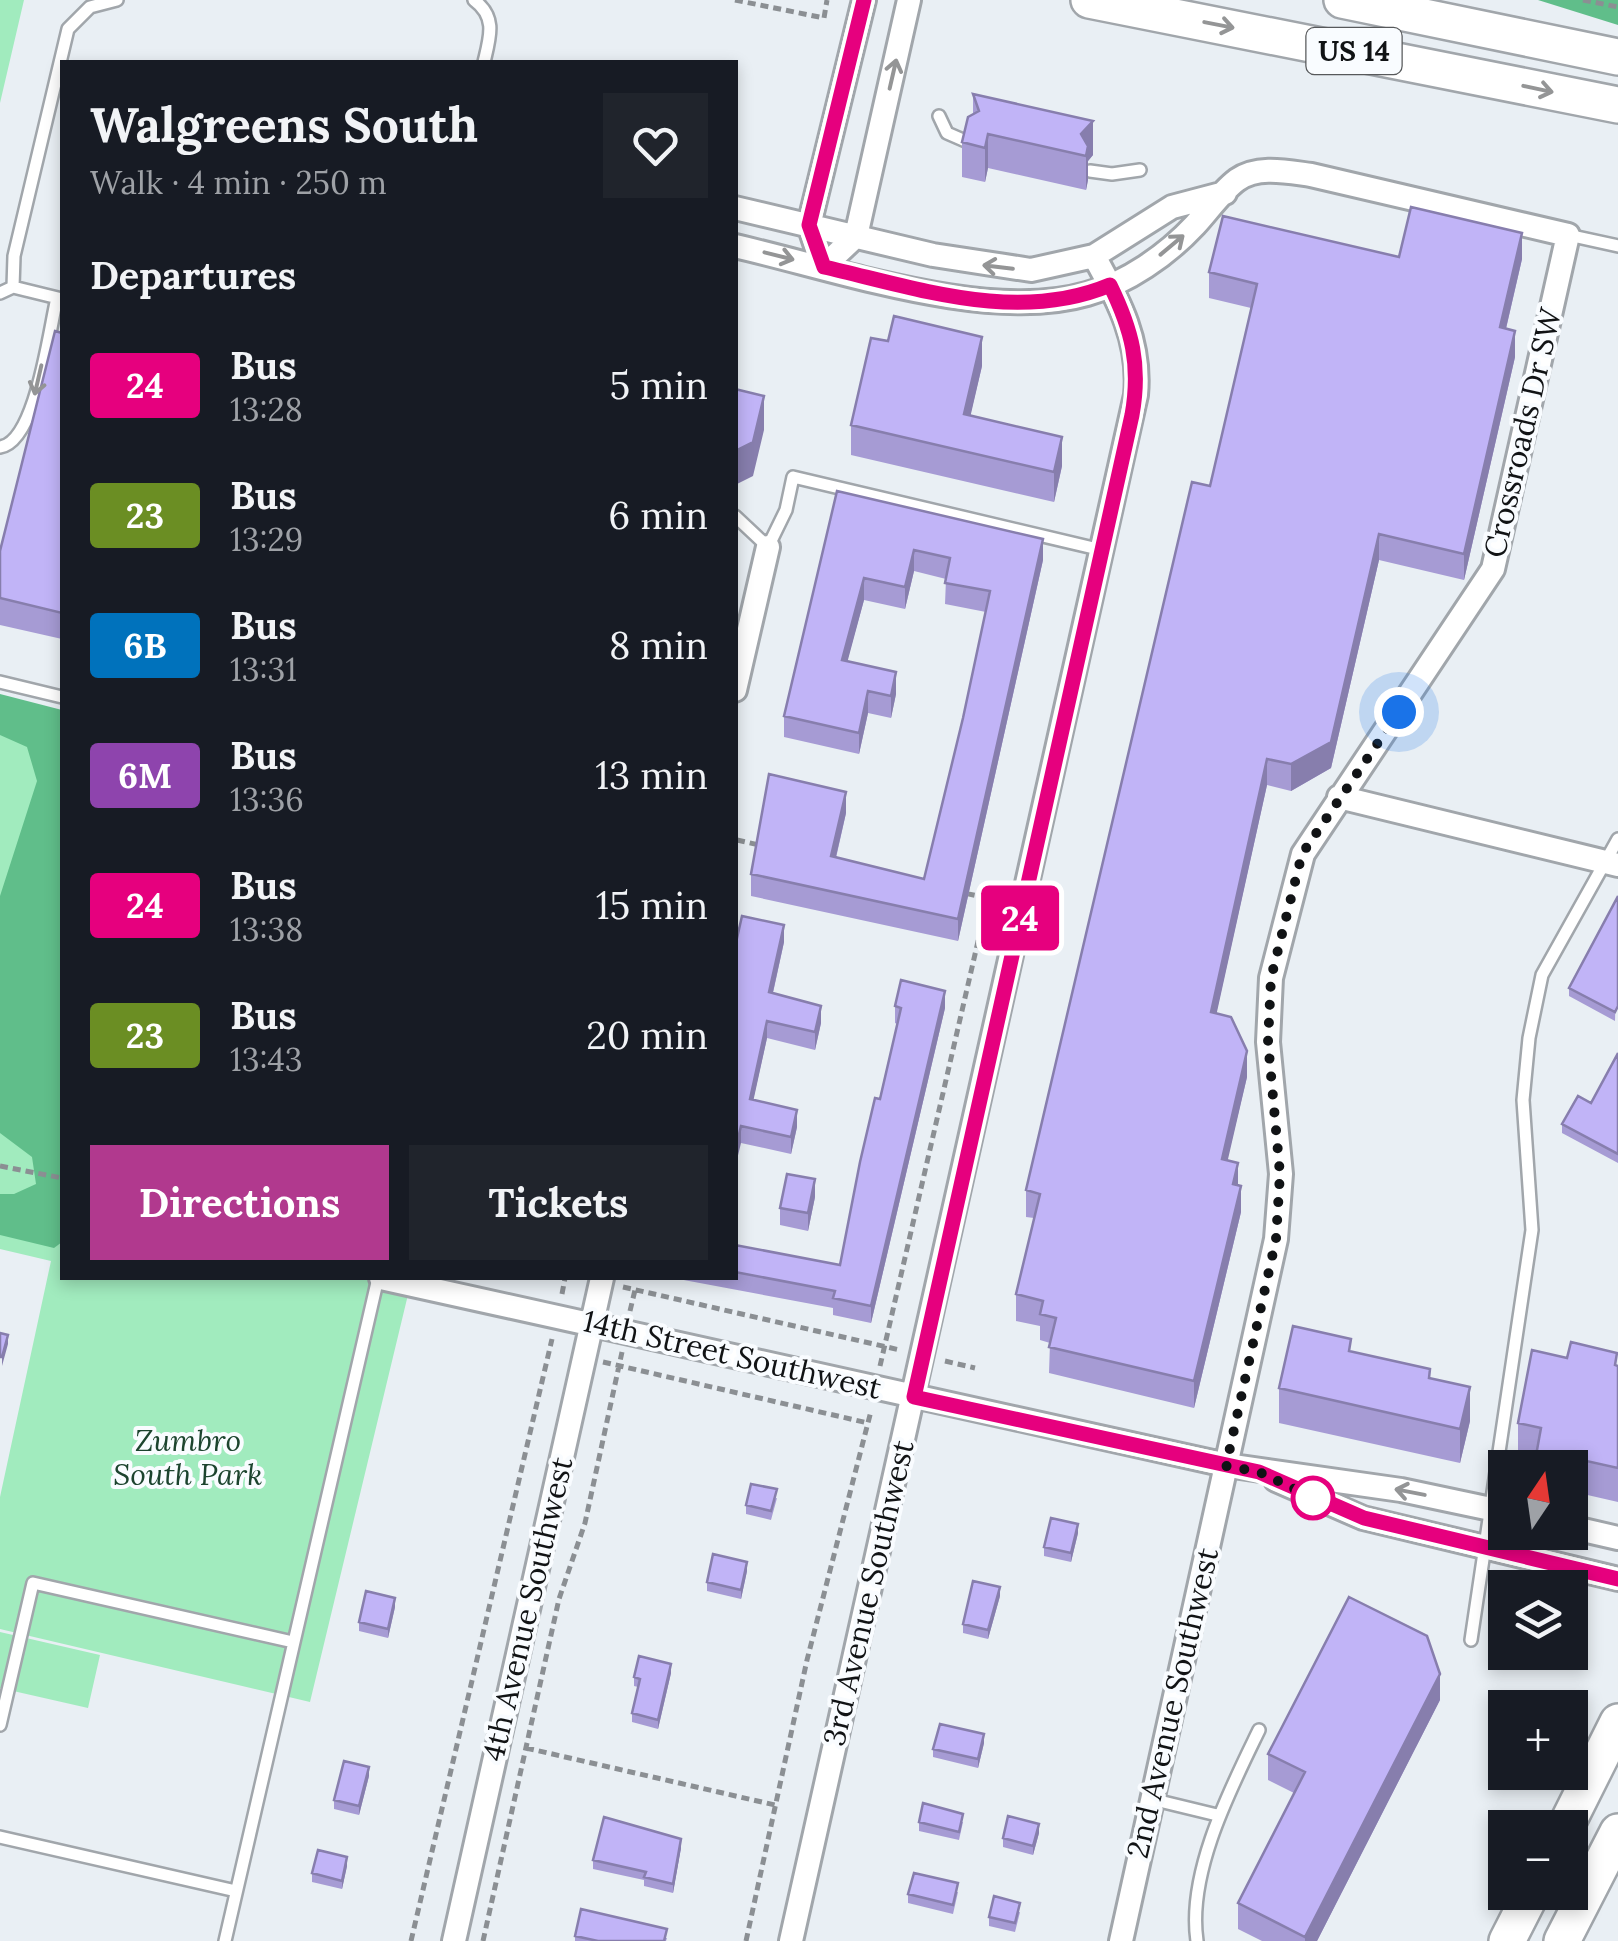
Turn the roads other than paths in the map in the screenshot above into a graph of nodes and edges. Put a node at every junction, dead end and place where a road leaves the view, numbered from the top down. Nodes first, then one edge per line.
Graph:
1 (117, 0) edge
2 (474, 0) edge
3 (864, 0) edge
4 (909, 0) edge
5 (1089, 0) edge
6 (1342, 0) edge
7 (1618, 57) edge
8 (61, 60) edge
9 (485, 60) edge
10 (60, 63) edge
11 (1618, 106) edge
12 (939, 116) dead end
13 (970, 143) edge
14 (1140, 170) dead end
15 (1090, 171) edge
16 (1225, 193) junction
17 (738, 209) edge
18 (809, 225) junction
19 (1568, 235) junction
20 (856, 236) junction
21 (1618, 246) edge
22 (738, 247) edge
23 (1094, 256) junction
24 (824, 267) junction
25 (1110, 285) junction
26 (13, 287) junction
27 (0, 293) edge
28 (60, 298) edge
29 (0, 448) edge
30 (738, 519) edge
31 (768, 548) junction
32 (1102, 550) junction
33 (738, 677) edge
34 (0, 682) edge
35 (60, 697) edge
36 (1339, 797) junction
37 (1618, 839) edge
38 (1612, 863) edge
39 (380, 1280) edge
40 (389, 1280) edge
41 (602, 1280) edge
42 (592, 1323) junction
43 (914, 1397) junction
44 (1504, 1450) edge
45 (1226, 1466) junction
46 (1259, 1472) junction
47 (1488, 1508) edge
48 (1588, 1532) edge
49 (1488, 1534) edge
50 (1618, 1538) edge
51 (1484, 1545) junction
52 (1618, 1579) edge
53 (1471, 1640) dead end
54 (293, 1642) junction
55 (1618, 1722) edge
56 (0, 1725) edge
57 (1259, 1730) dead end
58 (1151, 1799) junction
59 (1574, 1810) edge
60 (1218, 1815) junction
61 (1618, 1832) edge
62 (0, 1837) edge
63 (236, 1891) junction
64 (1523, 1910) edge
65 (225, 1941) edge
66 (454, 1941) edge
67 (791, 1941) edge
68 (1121, 1941) edge
69 (1197, 1941) edge
70 (1507, 1941) edge
71 (1562, 1941) edge

1 - 8 lane
2 - 9 lane
3 - 18 street
20 -> 4 street
5 -> 11 main road, US 14
6 - 7 main road, US 14
10 - 26 lane
12 - 13 lane
14 - 15 lane
16 - 19 street
16 - 23 street
25 -> 16 street
17 - 18 street
18 - 20 street
18 - 24 street
19 - 21 lane
19 - 36 street, Crossroads Dr SW
23 -> 20 street
20 - 24 street
22 -> 24 street
23 - 25 street, 3rd Avenue Southwest
24 - 25 street
25 - 32 street, 3rd Avenue Southwest
26 - 27 lane
26 - 28 lane
28 -> 29 lane
30 - 31 lane
31 - 32 lane
31 - 33 street
32 - 43 street, 3rd Avenue Southwest
34 - 35 lane
36 - 38 street
36 - 45 street, Crossroads Dr SW
37 - 38 lane
38 - 44 lane
39 - 54 lane
40 - 42 street, 14th Street Southwest
41 - 42 street, 4th Avenue Southwest
42 - 43 street, 14th Street Southwest
42 - 66 street, 4th Avenue Southwest
43 - 45 street, 14th Street Southwest
43 - 67 street, 3rd Avenue Southwest
45 - 46 street, 14th Street Southwest
45 - 58 street, 2nd Avenue Southwest
47 -> 46 street, 14th Street Southwest
46 - 51 street, 14th Street Southwest
48 - 50 street
49 - 51 lane
51 - 52 street, 14th Street Southwest
51 - 53 lane
54 - 56 lane
54 - 63 lane
55 - 59 main road
57 - 60 lane
58 - 60 lane
58 - 68 street, 2nd Avenue Southwest
60 - 69 lane
61 - 71 main road
62 - 63 lane
63 - 65 lane
64 - 70 main road

